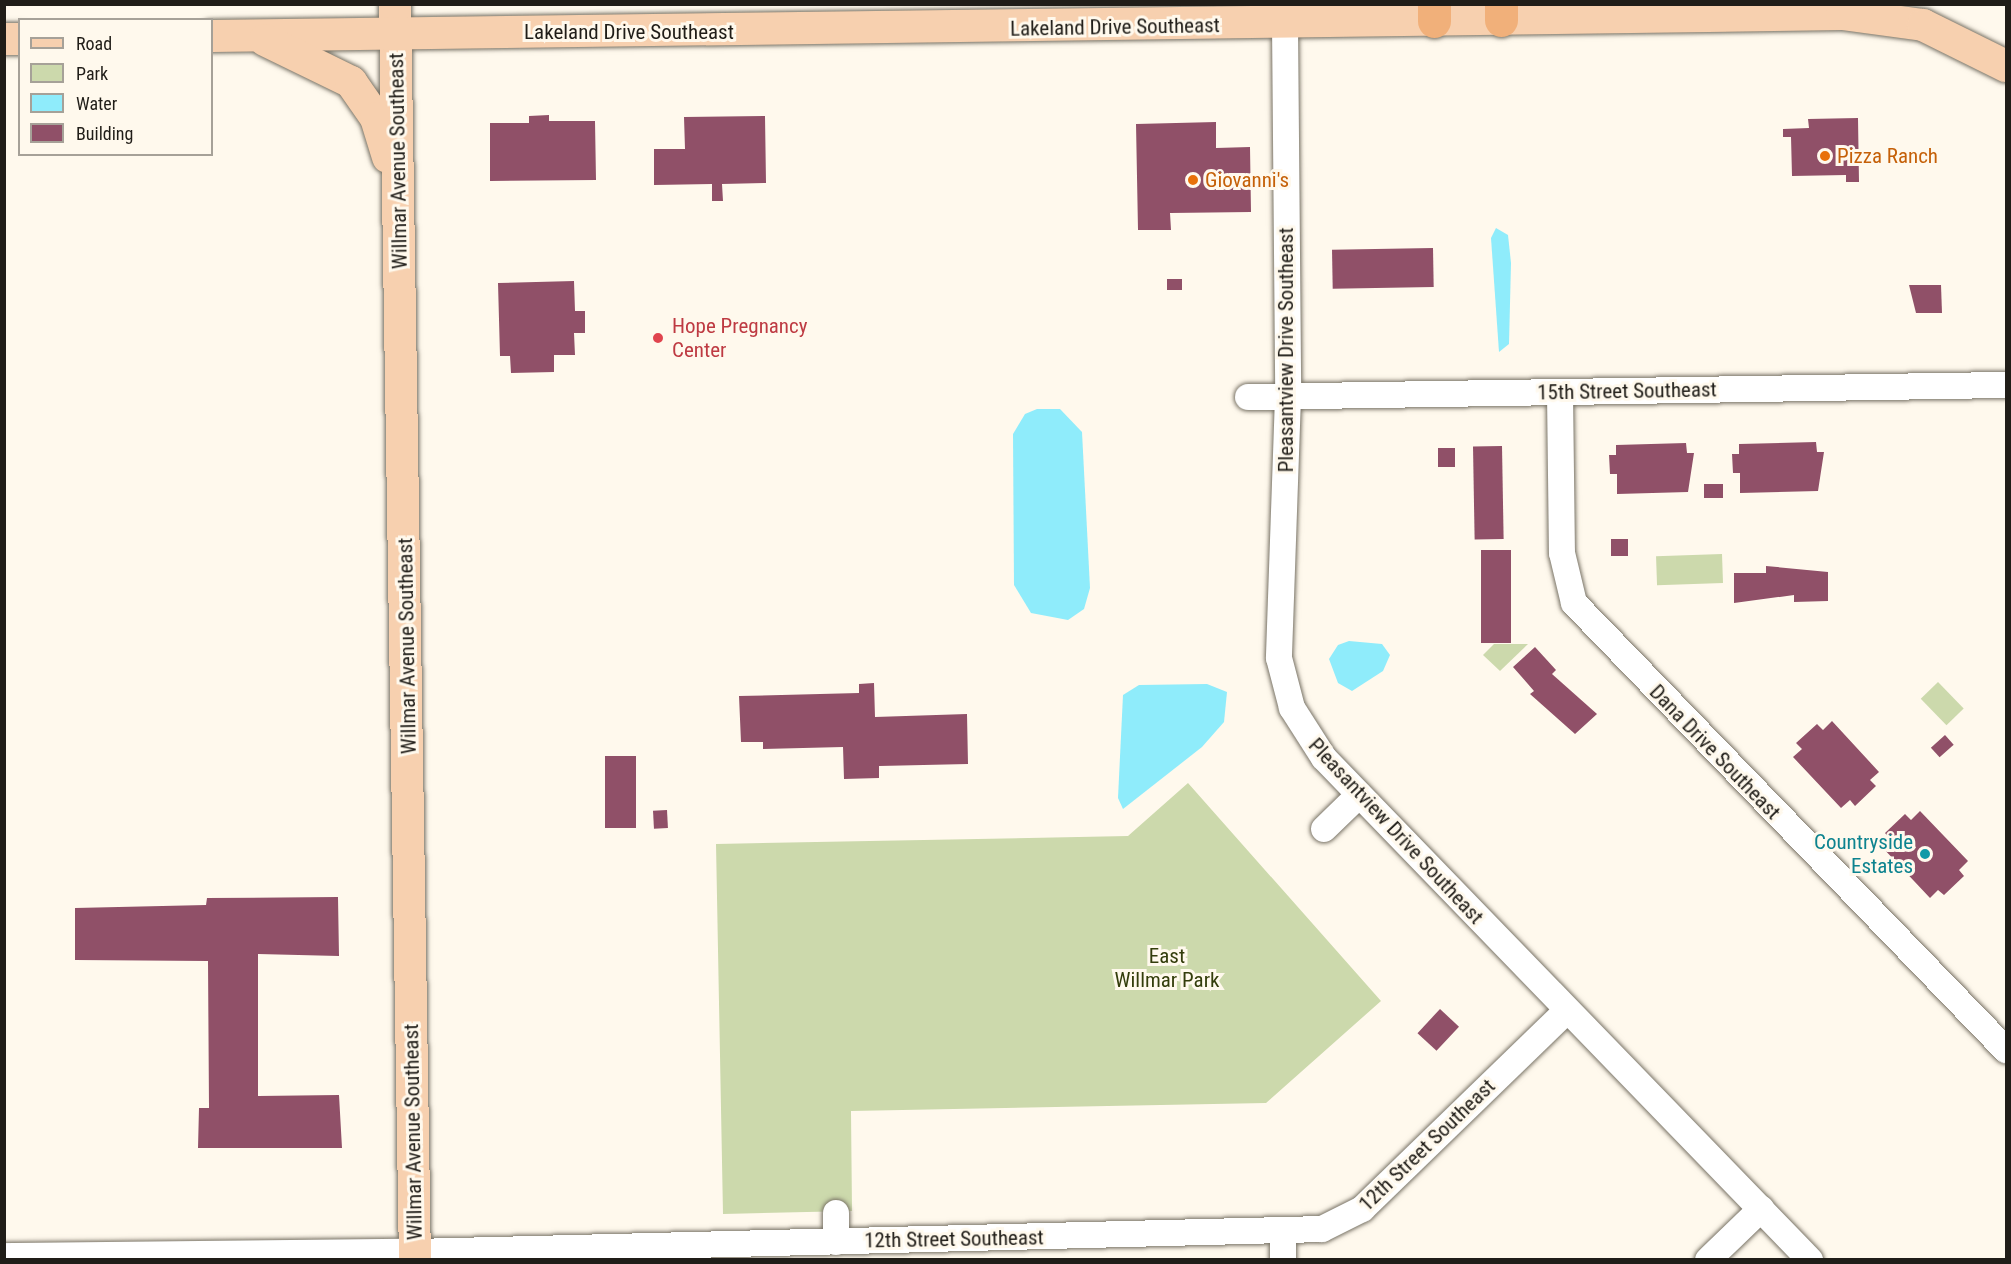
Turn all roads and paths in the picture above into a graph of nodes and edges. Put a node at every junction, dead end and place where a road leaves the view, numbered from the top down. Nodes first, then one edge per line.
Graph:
1 (1501, 12) edge
2 (1434, 13) edge
3 (395, 19) edge
4 (1285, 24) junction
5 (253, 35) junction
6 (213, 36) edge
7 (2007, 66) edge
8 (399, 214) junction
9 (2007, 385) edge
10 (1560, 393) junction
11 (1248, 397) dead end
12 (1288, 397) junction
13 (1359, 795) junction
14 (1324, 829) dead end
15 (1566, 1011) junction
16 (2007, 1050) edge
17 (1761, 1209) junction
18 (836, 1213) dead end
19 (1283, 1232) junction
20 (836, 1242) junction
21 (4, 1256) edge
22 (415, 1256) edge
23 (1283, 1260) edge
24 (1708, 1260) edge
25 (1810, 1260) edge

1 - 2 main road, Lakeland Drive Southeast
1 - 7 main road, Lakeland Drive Southeast
2 - 4 main road, Lakeland Drive Southeast
3 - 4 main road, Lakeland Drive Southeast
3 - 5 main road, Lakeland Drive Southeast
3 - 8 main road, Willmar Avenue Southeast
4 - 12 street, Pleasantview Drive Southeast
5 - 6 main road, Lakeland Drive Southeast
5 - 8 main road
8 - 22 main road, Willmar Avenue Southeast
9 - 10 street, 15th Street Southeast
10 - 12 street, 15th Street Southeast
10 - 16 street, Dana Drive Southeast
11 - 12 street, 15th Street Southeast
12 - 13 street, Pleasantview Drive Southeast
13 - 14 street
13 - 15 street, Pleasantview Drive Southeast
15 - 17 street, Pleasantview Drive Southeast
15 - 19 street, 12th Street Southeast
17 - 24 street
17 - 25 street, Pleasantview Drive Southeast
18 - 20 street
19 - 20 street, 12th Street Southeast
19 - 23 street
20 - 22 street, 12th Street Southeast
21 - 22 street, 12th Street Southeast

